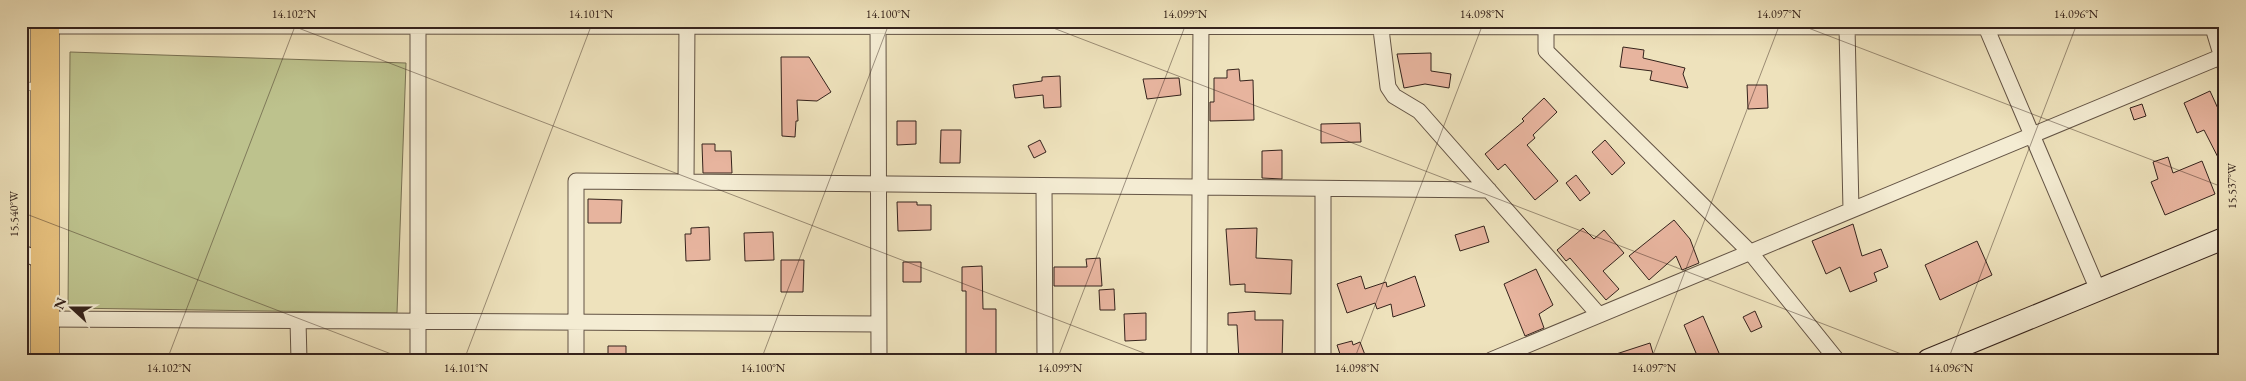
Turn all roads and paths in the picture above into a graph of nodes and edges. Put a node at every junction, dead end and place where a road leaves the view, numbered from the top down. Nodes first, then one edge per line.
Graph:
1 (45, 24) edge
2 (418, 24) edge
3 (687, 24) edge
4 (878, 24) edge
5 (1036, 24) edge
6 (1200, 24) edge
7 (1380, 24) edge
8 (1546, 24) edge
9 (1722, 24) edge
10 (1802, 24) edge
11 (1986, 24) edge
12 (2212, 24) edge
13 (1847, 27) junction
14 (2224, 59) edge
15 (33, 87) edge
16 (2032, 135) junction
17 (686, 182) junction
18 (878, 184) junction
19 (1044, 186) junction
20 (1200, 187) junction
21 (1323, 189) junction
22 (1489, 190) junction
23 (1851, 210) junction
24 (2225, 238) edge
25 (1750, 252) junction
26 (33, 257) edge
27 (2098, 290) junction
28 (1599, 315) junction
29 (46, 319) junction
30 (298, 321) junction
31 (418, 321) junction
32 (576, 322) junction
33 (878, 324) junction
34 (45, 360) edge
35 (298, 360) edge
36 (418, 360) edge
37 (576, 360) edge
38 (878, 360) edge
39 (1045, 360) edge
40 (1199, 360) edge
41 (1323, 360) edge
42 (1491, 360) edge
43 (1837, 360) edge
44 (1928, 360) edge

1 - 2 street
1 - 15 highway
2 - 3 street
2 - 31 street
3 - 4 street
3 - 17 street
4 - 5 street
4 - 18 street
5 - 6 street
6 - 7 street
6 - 20 street
7 - 8 street
7 - 22 street
8 - 9 street
8 - 25 street
9 - 10 street
10 - 13 street
11 - 12 street
11 - 13 street
11 - 16 street
12 - 14 street
13 - 23 street
14 - 16 street
15 - 26 highway
16 - 23 street
16 - 27 street
17 - 18 street
17 - 32 street
18 - 19 street
18 - 33 street
19 - 20 street
19 - 39 street
20 - 21 street
20 - 40 street
21 - 22 street
21 - 41 street
22 - 28 street
23 - 25 street
24 - 27 main road
25 - 28 street
25 - 43 street
26 - 29 highway
27 - 44 main road
28 - 42 street
29 - 30 street
29 - 34 highway
30 - 31 street
30 - 35 street
31 - 32 street
31 - 36 street
32 - 33 street
32 - 37 street
33 - 38 street

